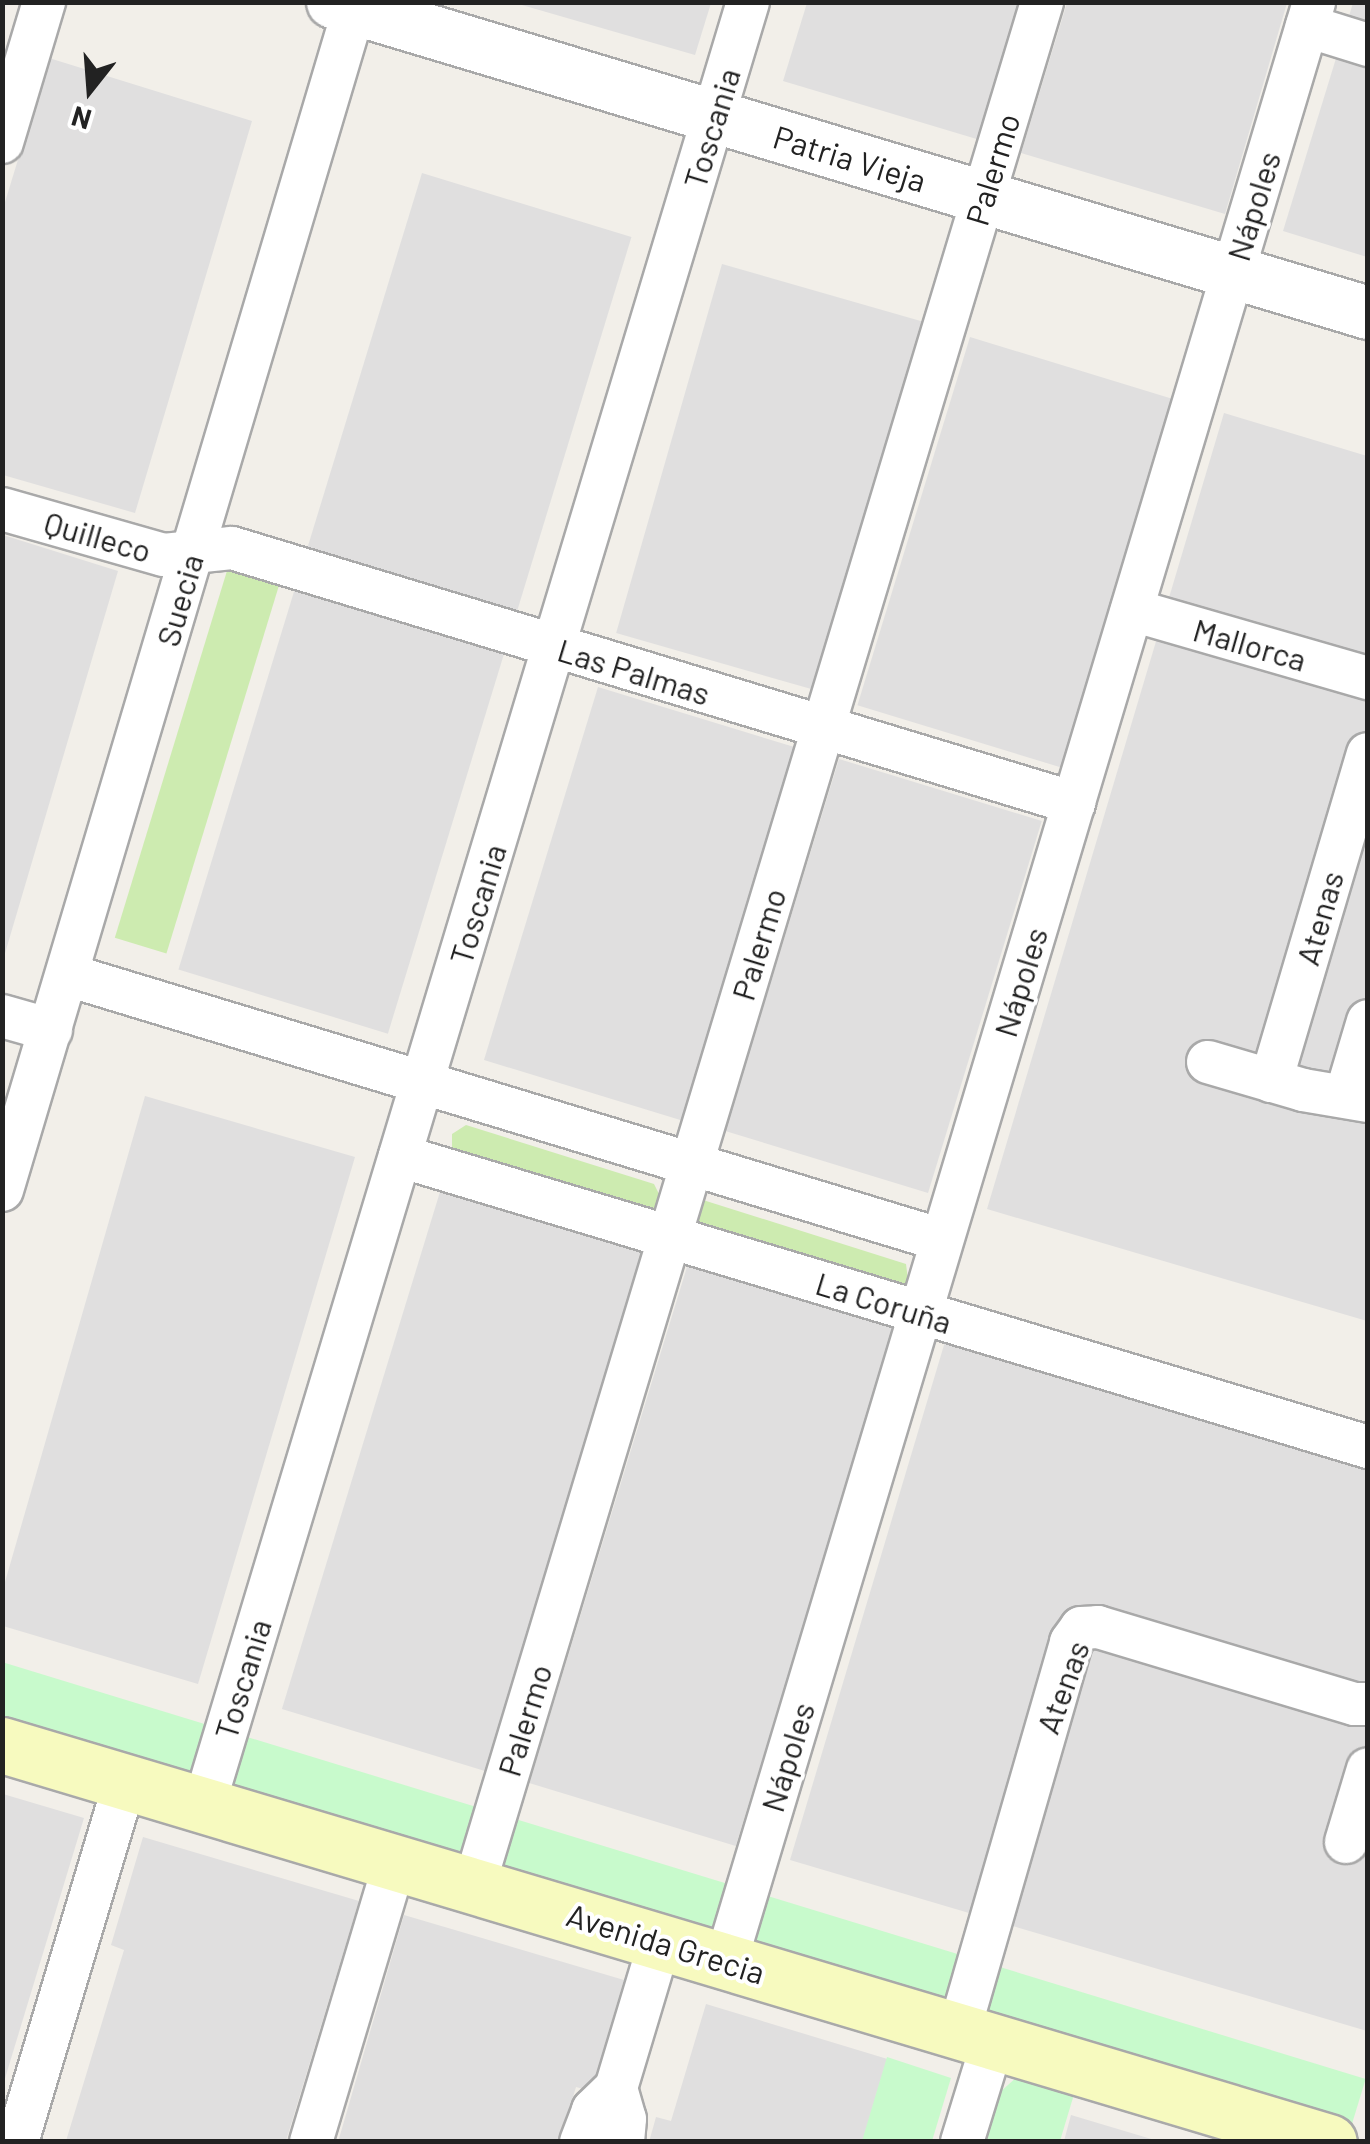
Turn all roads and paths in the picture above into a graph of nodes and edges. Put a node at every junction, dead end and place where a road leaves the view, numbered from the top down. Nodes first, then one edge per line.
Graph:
1 (44, 2) edge
2 (748, 2) edge
3 (1042, 2) edge
4 (344, 6) edge
5 (1310, 14) edge
6 (1368, 45) edge
7 (714, 117) junction
8 (2, 142) edge
9 (983, 198) junction
10 (1233, 272) junction
11 (1368, 313) edge
12 (2, 509) edge
13 (194, 548) junction
14 (1132, 610) junction
15 (554, 647) junction
16 (1368, 678) edge
17 (823, 728) junction
18 (1368, 754) edge
19 (1074, 803) junction
20 (68, 975) junction
21 (2, 1016) edge
22 (1368, 1021) edge
23 (51, 1030) junction
24 (1208, 1062) dead end
25 (1271, 1081) junction
26 (423, 1082) junction
27 (1357, 1098) edge
28 (400, 1156) junction
29 (692, 1164) junction
30 (2, 1190) edge
31 (670, 1238) junction
32 (942, 1240) junction
33 (920, 1313) junction
34 (1368, 1447) edge
35 (1368, 1704) edge
36 (2, 1745) edge
37 (1368, 1769) edge
38 (125, 1782) junction
39 (204, 1805) junction
40 (1346, 1842) dead end
41 (394, 1862) junction
42 (474, 1886) junction
43 (660, 1941) junction
44 (726, 1961) junction
45 (976, 2036) junction
46 (616, 2088) junction
47 (1325, 2141) edge
48 (17, 2142) edge
49 (311, 2142) edge
50 (580, 2142) edge
51 (624, 2142) edge
52 (962, 2142) edge

1 - 8 street
2 - 7 street, Toscania
3 - 9 street, Palermo
4 - 7 street, Patria Vieja
4 - 13 street, Suecia
5 - 6 street
5 - 10 street, Nápoles
7 - 9 street, Patria Vieja
7 - 15 street, Toscania
9 - 10 street, Patria Vieja
9 - 17 street, Palermo
10 - 11 street, Patria Vieja
10 - 14 street, Nápoles
12 - 13 street, Quilleco
13 - 15 street, Las Palmas
13 - 20 street, Suecia
14 - 16 street, Mallorca
14 - 19 street, Nápoles
15 - 17 street, Las Palmas
15 - 26 street, Toscania
17 - 19 street, Las Palmas
17 - 29 street, Palermo
18 - 25 street, Atenas
19 - 32 street, Nápoles
20 - 23 street, Suecia
20 - 26 street
21 - 23 street
22 - 27 street
23 - 30 street, Suecia
24 - 25 street
25 - 27 street
26 - 28 street, Toscania
26 - 29 street
28 - 31 street, La Coruña
28 - 39 street, Toscania
29 - 31 street, Palermo
29 - 32 street
31 - 33 street, La Coruña
31 - 42 street, Palermo
32 - 33 street, Nápoles
33 - 34 street, La Coruña
33 - 44 street, Nápoles
35 - 45 street, Atenas
36 - 38 main road, Avenida Grecia
37 - 40 street
38 - 39 main road, Avenida Grecia
38 - 48 street
39 - 41 main road, Avenida Grecia
41 - 42 main road, Avenida Grecia
41 - 49 street
42 - 43 main road, Avenida Grecia
43 - 44 main road, Avenida Grecia
43 - 46 street
44 - 45 main road, Avenida Grecia
45 - 47 main road, Avenida Grecia
45 - 52 street, Atenas
46 - 50 street
46 - 51 street

